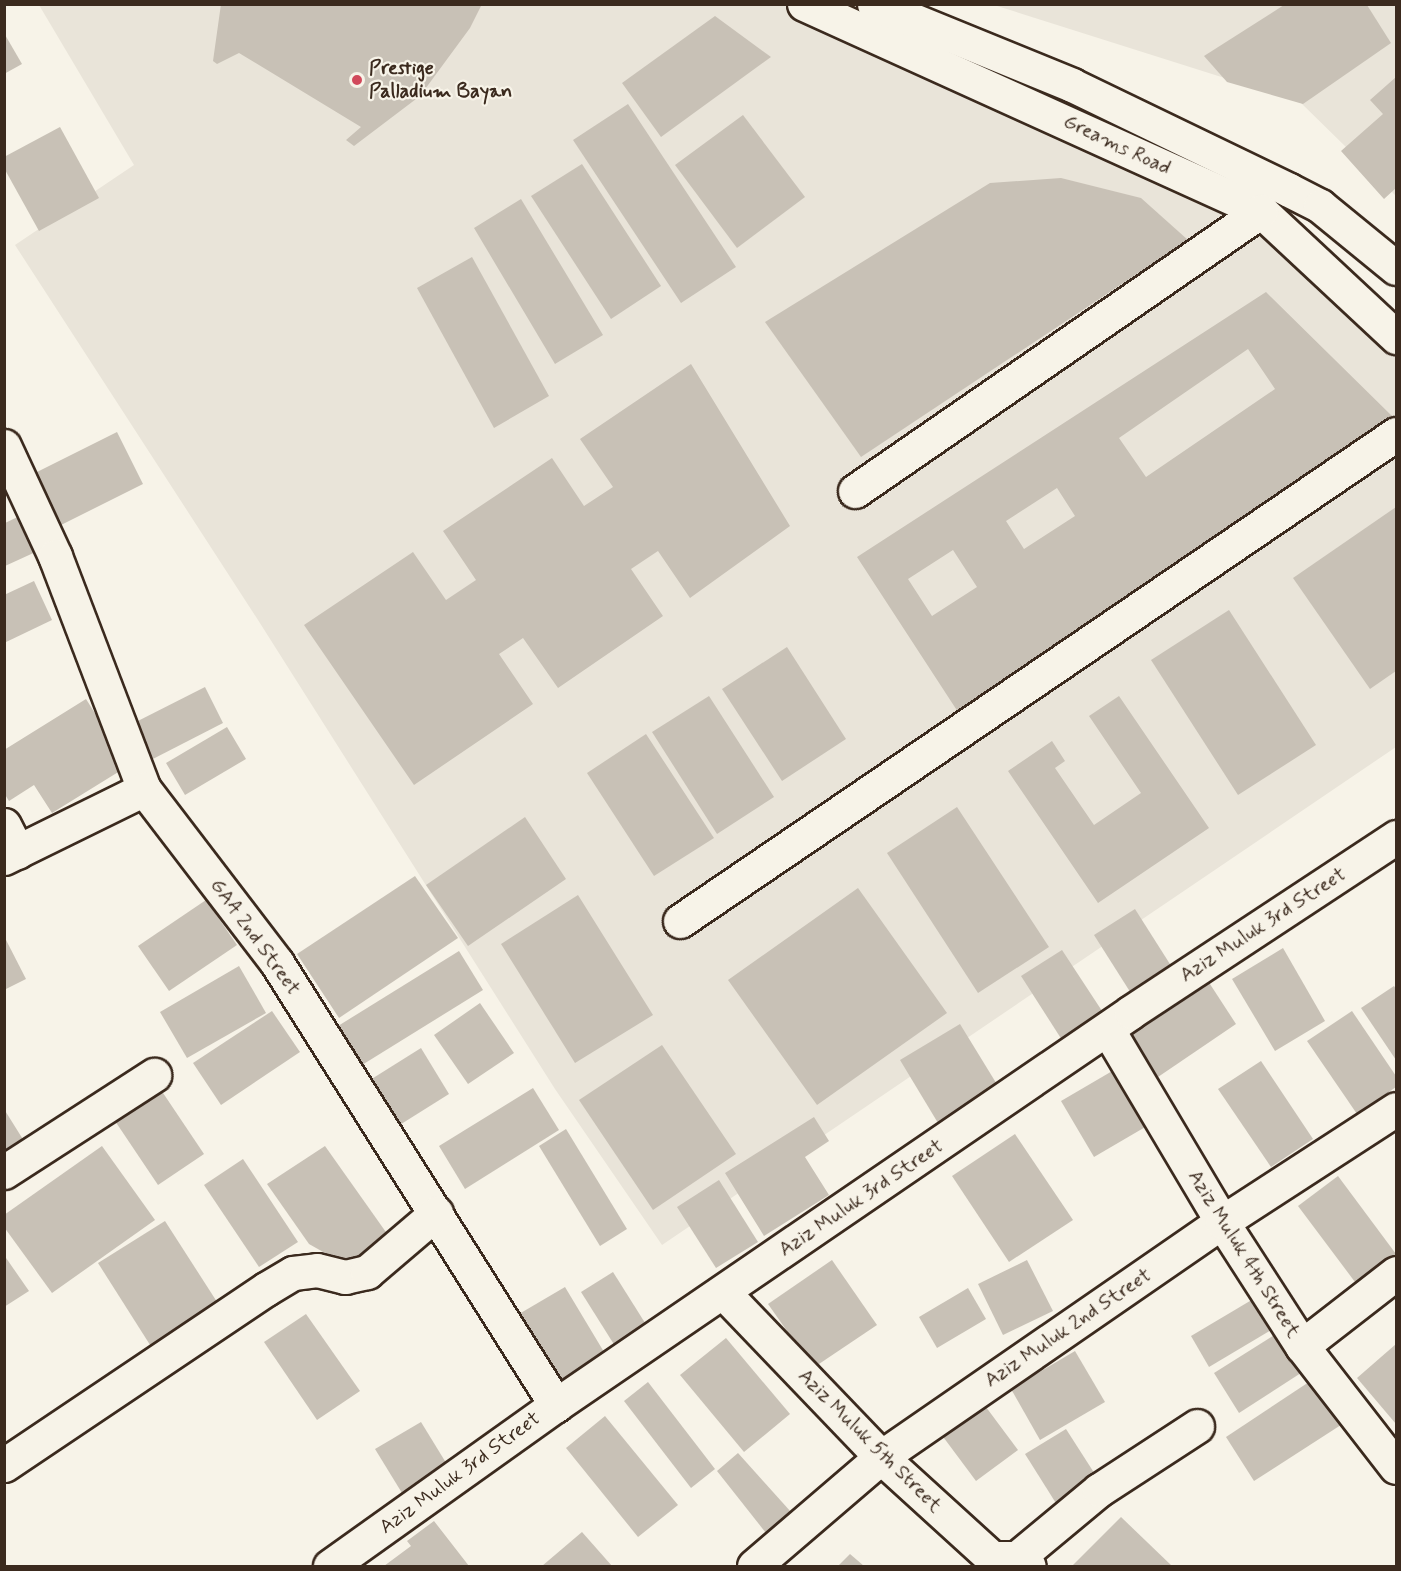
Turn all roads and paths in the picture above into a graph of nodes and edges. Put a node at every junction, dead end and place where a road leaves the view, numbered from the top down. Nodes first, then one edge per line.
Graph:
1 (804, 4) edge
2 (874, 4) edge
3 (1261, 211) junction
4 (1396, 268) edge
5 (1396, 337) edge
6 (1396, 434) edge
7 (4, 446) edge
8 (855, 491) dead end
9 (144, 789) junction
10 (1396, 837) edge
11 (9, 845) edge
12 (680, 921) dead end
13 (1108, 1030) junction
14 (154, 1075) dead end
15 (1396, 1109) edge
16 (4, 1172) edge
17 (436, 1213) junction
18 (1222, 1222) junction
19 (1396, 1273) edge
20 (723, 1292) junction
21 (1302, 1347) junction
22 (556, 1405) junction
23 (1197, 1426) dead end
24 (881, 1457) junction
25 (4, 1465) edge
26 (1396, 1467) edge
27 (1006, 1562) edge
28 (330, 1566) edge
29 (754, 1566) edge

1 - 3 street, Greams Road
2 - 4 street, Greams Road
3 - 5 street, Greams Road
3 - 8 street
6 - 12 street
7 - 9 street, GAA 2nd Street
9 - 11 street
9 - 17 street, GAA 2nd Street
10 - 13 street, Aziz Muluk 3rd Street
13 - 18 street, Aziz Muluk 4th Street
13 - 20 street, Aziz Muluk 3rd Street
14 - 16 street
15 - 18 street, Aziz Muluk 2nd Street
17 - 22 street, GAA 2nd Street
17 - 25 street
18 - 21 street, Aziz Muluk 4th Street
18 - 24 street, Aziz Muluk 2nd Street
19 - 21 street
20 - 22 street, Aziz Muluk 3rd Street
20 - 24 street, Aziz Muluk 5th Street
21 - 26 street, Aziz Muluk 4th Street
22 - 28 street, Aziz Muluk 3rd Street
23 - 27 street
24 - 27 street, Aziz Muluk 5th Street
24 - 29 street, Aziz Muluk 2nd Street

